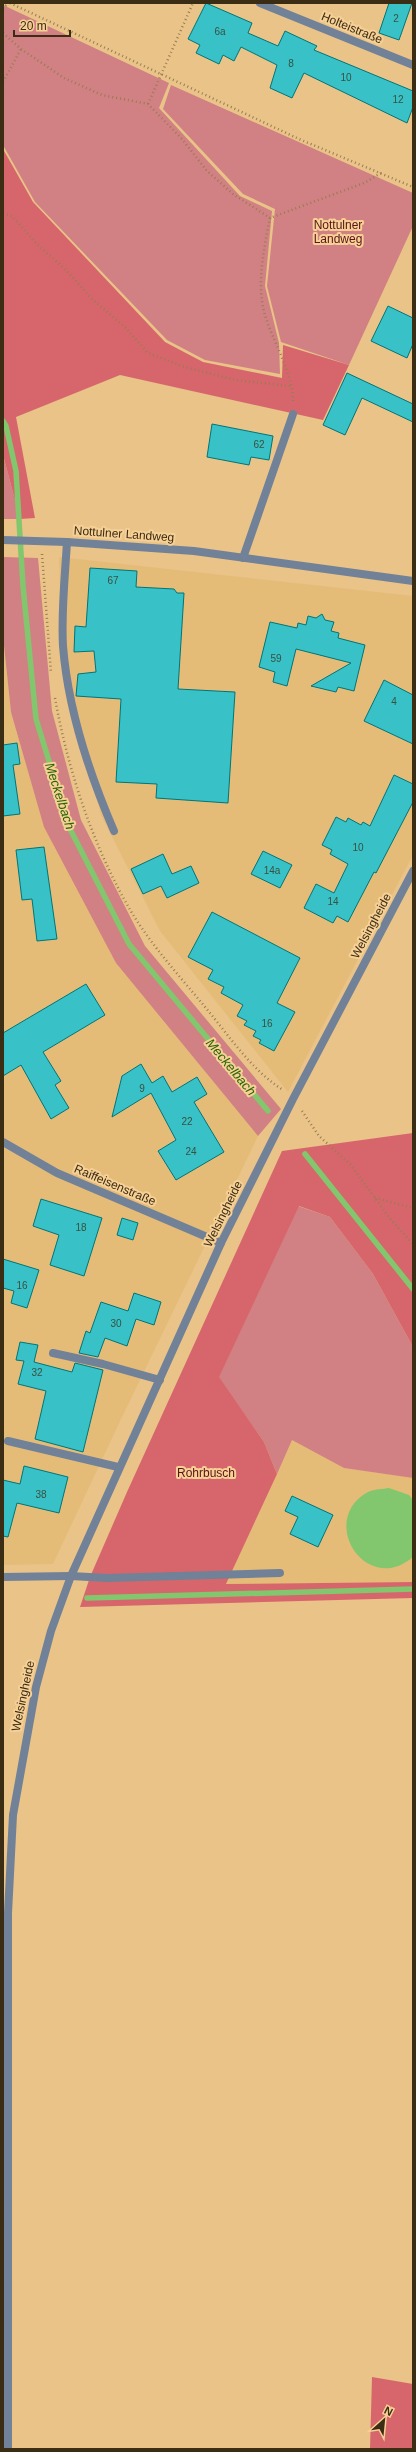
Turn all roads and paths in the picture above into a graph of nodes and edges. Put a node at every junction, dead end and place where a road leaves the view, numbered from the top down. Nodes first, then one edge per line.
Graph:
1 (9, 3) edge
2 (193, 3) edge
3 (260, 3) edge
4 (3, 9) edge
5 (3, 33) edge
6 (21, 50) junction
7 (413, 65) edge
8 (162, 75) junction
9 (3, 82) edge
10 (148, 104) junction
11 (381, 173) junction
12 (413, 187) edge
13 (3, 214) edge
14 (270, 218) junction
15 (290, 386) junction
16 (293, 414) joint
17 (3, 540) edge
18 (67, 542) junction
19 (244, 558) junction
20 (413, 581) edge
21 (114, 831) dead end
22 (413, 871) edge
23 (293, 1099) junction
24 (3, 1142) edge
25 (374, 1198) junction
26 (413, 1208) edge
27 (221, 1243) junction
28 (413, 1244) edge
29 (53, 1353) dead end
30 (160, 1380) junction
31 (8, 1441) dead end
32 (118, 1467) junction
33 (280, 1574) dead end
34 (70, 1576) junction
35 (3, 1577) edge
36 (8, 2449) edge

1 - 4 path
1 - 8 path
2 - 8 path
3 - 7 street, Holteistraße
5 - 6 path
6 - 9 path
6 - 10 path
8 - 10 path
8 - 11 path
10 - 14 path
11 - 12 path
11 - 14 path
13 - 15 path
14 - 15 path
15 - 16 path
16 - 19 street
17 - 18 street, Nottulner Landweg
18 - 19 street, Nottulner Landweg
18 - 21 street
19 - 20 street, Nottulner Landweg
22 - 23 street, Welsingheide
23 - 25 path
23 - 27 street, Welsingheide
24 - 27 street, Raiffeisenstraße
25 - 26 path
25 - 28 path
27 - 30 street, Welsingheide
29 - 30 street
30 - 32 street, Welsingheide
31 - 32 street
32 - 34 street, Welsingheide
33 - 34 street
34 - 35 street
34 - 36 street, Welsingheide

